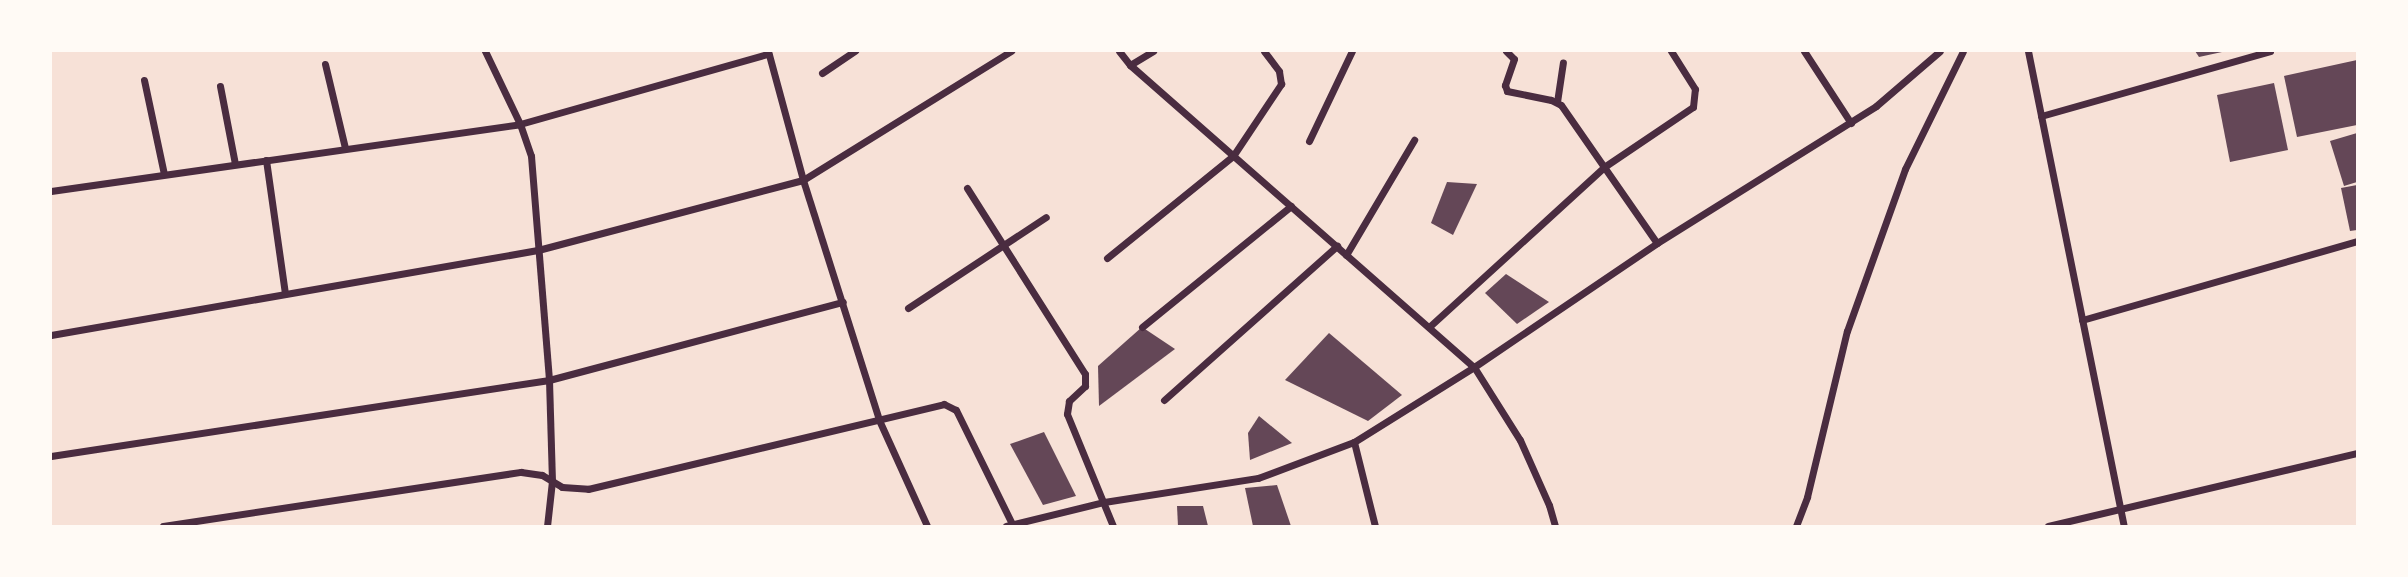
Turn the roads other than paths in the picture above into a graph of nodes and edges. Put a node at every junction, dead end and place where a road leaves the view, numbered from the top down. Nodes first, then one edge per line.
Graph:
1 (485, 51) edge
2 (856, 51) edge
3 (1012, 51) edge
4 (1119, 51) edge
5 (1153, 51) edge
6 (1264, 51) edge
7 (1352, 51) edge
8 (1506, 51) edge
9 (1671, 51) edge
10 (1804, 51) edge
11 (1940, 51) edge
12 (1963, 51) edge
13 (2028, 51) edge
14 (2270, 51) edge
15 (768, 52) edge
16 (1563, 62) dead end
17 (325, 64) dead end
18 (1130, 65) junction
19 (822, 73) dead end
20 (144, 80) dead end
21 (220, 86) dead end
22 (1557, 102) junction
23 (2041, 116) junction
24 (1851, 123) junction
25 (520, 124) junction
26 (1414, 140) dead end
27 (1309, 141) dead end
28 (345, 148) junction
29 (1233, 156) junction
30 (266, 160) junction
31 (235, 164) junction
32 (1604, 167) junction
33 (164, 174) junction
34 (803, 180) junction
35 (967, 188) dead end
36 (51, 191) edge
37 (1291, 206) junction
38 (1046, 217) dead end
39 (2357, 241) edge
40 (1657, 243) junction
41 (1003, 245) junction
42 (1336, 246) junction
43 (538, 250) junction
44 (1346, 255) junction
45 (1107, 258) dead end
46 (285, 294) junction
47 (843, 302) junction
48 (908, 308) dead end
49 (2082, 320) junction
50 (1142, 327) dead end
51 (1429, 327) junction
52 (51, 335) edge
53 (1474, 367) junction
54 (549, 380) junction
55 (1164, 400) dead end
56 (879, 420) junction
57 (1354, 442) junction
58 (2357, 453) edge
59 (51, 456) edge
60 (552, 481) junction
61 (1104, 502) junction
62 (2120, 509) junction
63 (163, 526) edge
64 (547, 526) edge
65 (927, 526) edge
66 (1011, 526) edge
67 (1113, 526) edge
68 (1376, 526) edge
69 (1555, 526) edge
70 (1796, 526) edge
71 (2048, 526) edge
72 (2124, 526) edge

1 - 25 street
2 - 19 street
3 - 34 street
4 - 18 street
5 - 18 street
6 - 29 street
7 - 27 street
8 - 22 street
9 - 32 street
10 - 24 street
11 - 24 street
12 - 70 street
13 - 23 street
14 - 23 street
15 - 25 street
15 - 34 street
16 - 22 street
17 - 28 street
18 - 29 street
20 - 33 street
21 - 31 street
22 - 32 street
23 - 49 street
24 - 40 street
25 - 28 street
25 - 43 street
26 - 44 street
28 - 30 street
29 - 37 street
29 - 45 street
30 - 31 street
30 - 46 street
31 - 33 street
32 - 40 street
32 - 51 street
33 - 36 street
34 - 43 street
34 - 47 street
35 - 41 street
37 - 42 street
37 - 50 street
38 - 41 street
39 - 49 street
40 - 53 street
41 - 48 street
41 - 61 street
42 - 44 street
42 - 55 street
43 - 46 street
43 - 54 street
44 - 51 street
46 - 52 street
47 - 54 street
47 - 56 street
49 - 62 street
51 - 53 street
53 - 57 street
53 - 69 street
54 - 59 street
54 - 60 street
56 - 60 street
56 - 65 street
56 - 66 street
57 - 61 street
57 - 68 street
58 - 62 street
60 - 63 street
60 - 64 street
61 - 66 street
61 - 67 street
62 - 71 street
62 - 72 street

